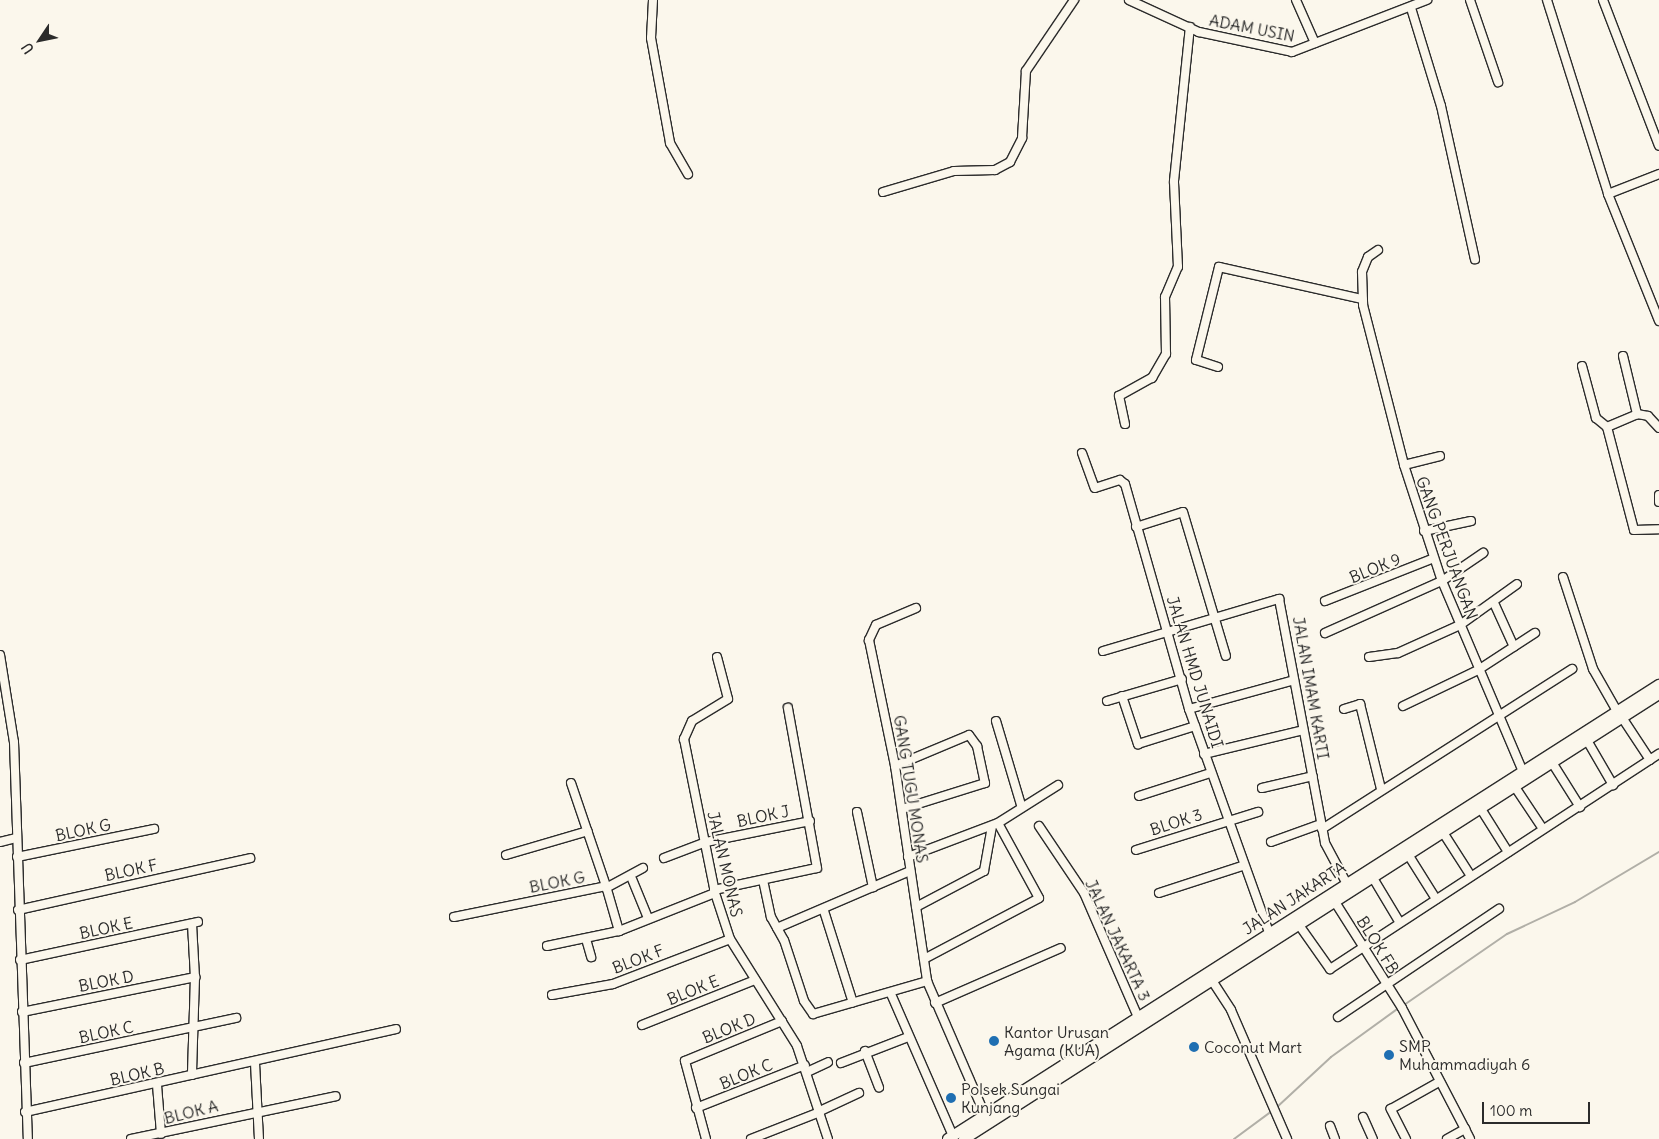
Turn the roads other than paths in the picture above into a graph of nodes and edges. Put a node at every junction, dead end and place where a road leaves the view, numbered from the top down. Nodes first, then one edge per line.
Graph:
1 (653, 0) edge
2 (1074, 0) edge
3 (1129, 0) edge
4 (1296, 0) edge
5 (1428, 0) edge
6 (1470, 0) edge
7 (1547, 0) edge
8 (1603, 0) edge
9 (1411, 8) junction
10 (1190, 27) junction
11 (1315, 44) junction
12 (1498, 82) dead end
13 (1659, 146) edge
14 (688, 174) dead end
15 (1659, 174) edge
16 (883, 192) dead end
17 (1608, 194) junction
18 (1378, 250) dead end
19 (1475, 259) dead end
20 (1362, 299) junction
21 (1659, 322) edge
22 (1623, 356) dead end
23 (1582, 366) dead end
24 (1218, 367) dead end
25 (1637, 414) junction
26 (1125, 424) dead end
27 (1607, 427) junction
28 (1659, 428) edge
29 (1082, 453) dead end
30 (1440, 456) dead end
31 (1404, 466) junction
32 (1659, 495) edge
33 (1659, 502) edge
34 (1471, 521) dead end
35 (1136, 527) junction
36 (1659, 529) edge
37 (1424, 531) junction
38 (1483, 553) dead end
39 (1434, 558) junction
40 (1563, 577) dead end
41 (1442, 582) junction
42 (1517, 584) dead end
43 (1325, 600) dead end
44 (1494, 603) junction
45 (916, 608) dead end
46 (1216, 614) junction
47 (1460, 625) junction
48 (1168, 629) junction
49 (1325, 633) dead end
50 (1535, 634) dead end
51 (1514, 647) junction
52 (1103, 651) dead end
53 (0, 655) edge
54 (1226, 656) dead end
55 (717, 657) dead end
56 (1369, 657) dead end
57 (1572, 668) dead end
58 (1478, 670) junction
59 (1182, 679) junction
60 (1294, 680) junction
61 (1659, 692) edge
62 (1122, 696) junction
63 (1107, 701) dead end
64 (1403, 706) dead end
65 (788, 708) dead end
66 (1189, 709) junction
67 (1344, 709) dead end
68 (1498, 715) junction
69 (1620, 715) junction
70 (996, 720) dead end
71 (1195, 726) junction
72 (1303, 730) junction
73 (1588, 742) junction
74 (1204, 754) junction
75 (1659, 754) edge
76 (1650, 760) junction
77 (1553, 764) junction
78 (895, 766) junction
79 (1210, 772) junction
80 (1523, 772) junction
81 (1313, 776) junction
82 (571, 783) dead end
83 (1058, 785) dead end
84 (1614, 786) junction
85 (1515, 787) junction
86 (1262, 788) dead end
87 (1381, 789) junction
88 (1139, 796) dead end
89 (1022, 805) junction
90 (1580, 807) junction
91 (1481, 809) junction
92 (902, 810) junction
93 (857, 812) dead end
94 (1258, 812) dead end
95 (810, 820) junction
96 (1225, 820) junction
97 (995, 825) junction
98 (1039, 826) dead end
99 (1322, 826) junction
100 (154, 829) dead end
101 (1543, 830) junction
102 (588, 831) junction
103 (1444, 834) junction
104 (16, 838) junction
105 (0, 842) edge
106 (706, 842) junction
107 (1271, 842) dead end
108 (1136, 850) dead end
109 (1508, 852) junction
110 (506, 855) dead end
111 (1409, 856) junction
112 (17, 857) junction
113 (908, 857) junction
114 (250, 858) dead end
115 (664, 858) dead end
116 (1242, 866) junction
117 (643, 868) dead end
118 (910, 871) junction
119 (1471, 876) junction
120 (1373, 878) junction
121 (632, 879) dead end
122 (763, 880) junction
123 (606, 887) junction
124 (874, 887) junction
125 (1348, 887) junction
126 (715, 892) junction
127 (1160, 893) dead end
128 (1436, 899) junction
129 (1335, 902) junction
130 (916, 907) junction
131 (1499, 909) dead end
132 (18, 910) junction
133 (824, 911) junction
134 (454, 917) dead end
135 (648, 918) junction
136 (1400, 922) junction
137 (1299, 925) junction
138 (777, 928) junction
139 (618, 931) junction
140 (1269, 932) junction
141 (586, 939) junction
142 (730, 939) junction
143 (547, 946) dead end
144 (1363, 946) junction
145 (1061, 948) dead end
146 (591, 957) dead end
147 (924, 959) junction
148 (20, 960) junction
149 (196, 977) junction
150 (755, 980) junction
151 (927, 981) junction
152 (1213, 982) junction
153 (1386, 983) junction
154 (891, 994) junction
155 (552, 995) dead end
156 (935, 1003) junction
157 (852, 1004) junction
158 (22, 1012) junction
159 (1137, 1015) junction
160 (1338, 1017) dead end
161 (236, 1018) dead end
162 (782, 1021) junction
163 (642, 1025) dead end
164 (193, 1028) junction
165 (396, 1029) dead end
166 (908, 1037) junction
167 (865, 1051) junction
168 (828, 1062) dead end
169 (255, 1063) junction
170 (841, 1063) dead end
171 (24, 1064) junction
172 (806, 1069) junction
173 (192, 1075) junction
174 (1439, 1082) junction
175 (157, 1085) junction
176 (878, 1087) dead end
177 (859, 1093) dead end
178 (336, 1096) dead end
179 (1016, 1100) junction
180 (696, 1108) junction
181 (257, 1110) junction
182 (25, 1112) junction
183 (820, 1112) junction
184 (985, 1115) junction
185 (1363, 1117) dead end
186 (1330, 1126) dead end
187 (1465, 1129) junction
188 (161, 1134) junction
189 (950, 1137) edge
190 (28, 1139) edge
191 (131, 1139) edge
192 (259, 1139) edge
193 (706, 1139) edge
194 (752, 1139) edge
195 (828, 1139) edge
196 (964, 1139) edge
197 (1287, 1139) edge
198 (1336, 1139) edge
199 (1373, 1139) edge
200 (1406, 1139) edge
201 (1446, 1139) edge
202 (1470, 1139) edge

1 - 14 street
2 - 16 street
3 - 10 street, ADAM USIN
4 - 11 street
5 - 9 street, ADAM USIN
6 - 12 street
7 - 17 street
8 - 13 street
9 - 11 street, ADAM USIN
9 - 19 street
10 - 11 street, ADAM USIN
10 - 26 street
15 - 17 street
17 - 21 street
18 - 20 street, GANG PERJUANGAN
20 - 24 street
20 - 31 street, GANG PERJUANGAN
22 - 25 street
23 - 27 street
25 - 27 street
25 - 28 street
27 - 36 street
29 - 35 street, JALAN HMD JUNAIDI
30 - 31 street
31 - 37 street, GANG PERJUANGAN
32 - 33 street
34 - 37 street
35 - 46 street
35 - 48 street, JALAN HMD JUNAIDI
37 - 39 street, GANG PERJUANGAN
38 - 41 street
39 - 41 street, GANG PERJUANGAN
39 - 43 street, BLOK 9
40 - 69 street
41 - 47 street, GANG PERJUANGAN
41 - 49 street
42 - 44 street
44 - 47 street
44 - 51 street
45 - 78 street, GANG TUGU MONAS
46 - 48 street, JALAN IMAM KARTI
46 - 54 street
46 - 60 street, JALAN IMAM KARTI
47 - 56 street
47 - 58 street, GANG PERJUANGAN
48 - 52 street, JALAN IMAM KARTI
48 - 59 street, JALAN HMD JUNAIDI
50 - 51 street
51 - 58 street
53 - 104 street
55 - 106 street, JALAN MONAS
57 - 68 street
58 - 64 street
58 - 68 street, GANG PERJUANGAN
59 - 62 street
59 - 66 street, JALAN HMD JUNAIDI
60 - 66 street
60 - 72 street, JALAN IMAM KARTI
61 - 69 main road, JALAN JAKARTA
62 - 63 street
62 - 71 street
65 - 95 street
66 - 71 street, JALAN HMD JUNAIDI
67 - 87 street
68 - 80 street, GANG PERJUANGAN
68 - 87 street
69 - 73 main road, JALAN JAKARTA
69 - 76 street
69 - 80 main road, JALAN JAKARTA
70 - 89 street
71 - 74 street, JALAN HMD JUNAIDI
72 - 74 street
72 - 81 street, JALAN IMAM KARTI
73 - 77 main road, JALAN JAKARTA
73 - 84 street
74 - 79 street, JALAN HMD JUNAIDI
75 - 76 street
76 - 84 street
77 - 85 main road, JALAN JAKARTA
77 - 90 street
78 - 92 street, GANG TUGU MONAS
78 - 92 street
79 - 88 street
79 - 96 street, JALAN HMD JUNAIDI
80 - 125 main road, JALAN JAKARTA
81 - 86 street
81 - 99 street, JALAN IMAM KARTI
82 - 102 street
83 - 89 street
84 - 90 street
85 - 91 main road, JALAN JAKARTA
85 - 101 street
87 - 99 street
89 - 97 street
90 - 101 street
91 - 103 main road, JALAN JAKARTA
91 - 109 street
92 - 113 street, GANG TUGU MONAS
93 - 124 street
94 - 96 street, BLOK 3
95 - 106 street, BLOK J
95 - 122 street
96 - 108 street, BLOK 3
96 - 116 street, JALAN HMD JUNAIDI
97 - 113 street
97 - 130 street
97 - 147 street
98 - 159 street, JALAN JAKARTA 3
99 - 107 street
99 - 125 street, JALAN IMAM KARTI
100 - 112 street, BLOK G
101 - 109 street
102 - 110 street
102 - 123 street
103 - 111 main road, JALAN JAKARTA
103 - 119 street
104 - 105 street
104 - 112 street
106 - 115 street, BLOK J
106 - 126 street, JALAN MONAS
109 - 119 street
111 - 120 main road, JALAN JAKARTA
111 - 128 street
112 - 132 street
113 - 118 street, GANG TUGU MONAS
114 - 132 street, BLOK F
116 - 127 street
116 - 140 street, JALAN HMD JUNAIDI
117 - 123 street
118 - 124 street
118 - 130 street, GANG TUGU MONAS
119 - 128 street
120 - 125 main road, JALAN JAKARTA
120 - 136 street
121 - 135 street
122 - 126 street
122 - 138 street
123 - 134 street, BLOK G
123 - 139 street, BLOK G
124 - 133 street
125 - 129 main road, JALAN JAKARTA
125 - 140 main road, JALAN JAKARTA
126 - 135 street
126 - 142 street, JALAN MONAS
128 - 136 street
129 - 137 main road, JALAN JAKARTA
129 - 144 street, BLOK FB
130 - 147 street, GANG TUGU MONAS
131 - 153 street
132 - 148 street
133 - 138 street
133 - 157 street
135 - 139 street
136 - 144 street
137 - 144 street
137 - 152 main road, JALAN JAKARTA
138 - 157 street
139 - 141 street
140 - 159 main road, JALAN JAKARTA
141 - 143 street
141 - 146 street
142 - 150 street, JALAN MONAS
142 - 155 street, BLOK F
144 - 153 street, BLOK FB
145 - 156 street
147 - 151 street, GANG TUGU MONAS
148 - 149 street, BLOK E
148 - 158 street
149 - 158 street, BLOK D
149 - 164 street
150 - 162 street, JALAN MONAS
150 - 163 street, BLOK E
151 - 154 street
151 - 156 street, GANG TUGU MONAS
152 - 179 main road, JALAN JAKARTA
152 - 197 street
153 - 160 street
153 - 174 street, BLOK FB
154 - 157 street
154 - 166 street
156 - 184 street, GANG TUGU MONAS
158 - 171 street
159 - 179 main road, JALAN JAKARTA
161 - 164 street, BLOK C
162 - 172 street, JALAN MONAS
162 - 180 street, BLOK D
164 - 171 street, BLOK C
164 - 173 street
165 - 169 street, BLOK B
166 - 167 street
166 - 189 street
167 - 170 street
167 - 176 street
168 - 172 street, BLOK C
169 - 173 street, BLOK B
169 - 181 street
171 - 182 street
172 - 180 street, BLOK C
172 - 183 street, JALAN MONAS
173 - 175 street, BLOK B
174 - 187 street, BLOK FB
174 - 200 street
175 - 182 street, BLOK B
175 - 188 street
177 - 183 street
178 - 181 street, BLOK A
179 - 184 main road, JALAN JAKARTA
179 - 196 main road, JALAN JAKARTA
180 - 193 street
181 - 188 street, BLOK A
181 - 192 street
182 - 190 street
183 - 194 street
183 - 195 street, JALAN MONAS
184 - 189 main road, JALAN JAKARTA
185 - 199 street
186 - 198 street
187 - 201 street
187 - 202 street, BLOK FB
188 - 191 street, BLOK A

